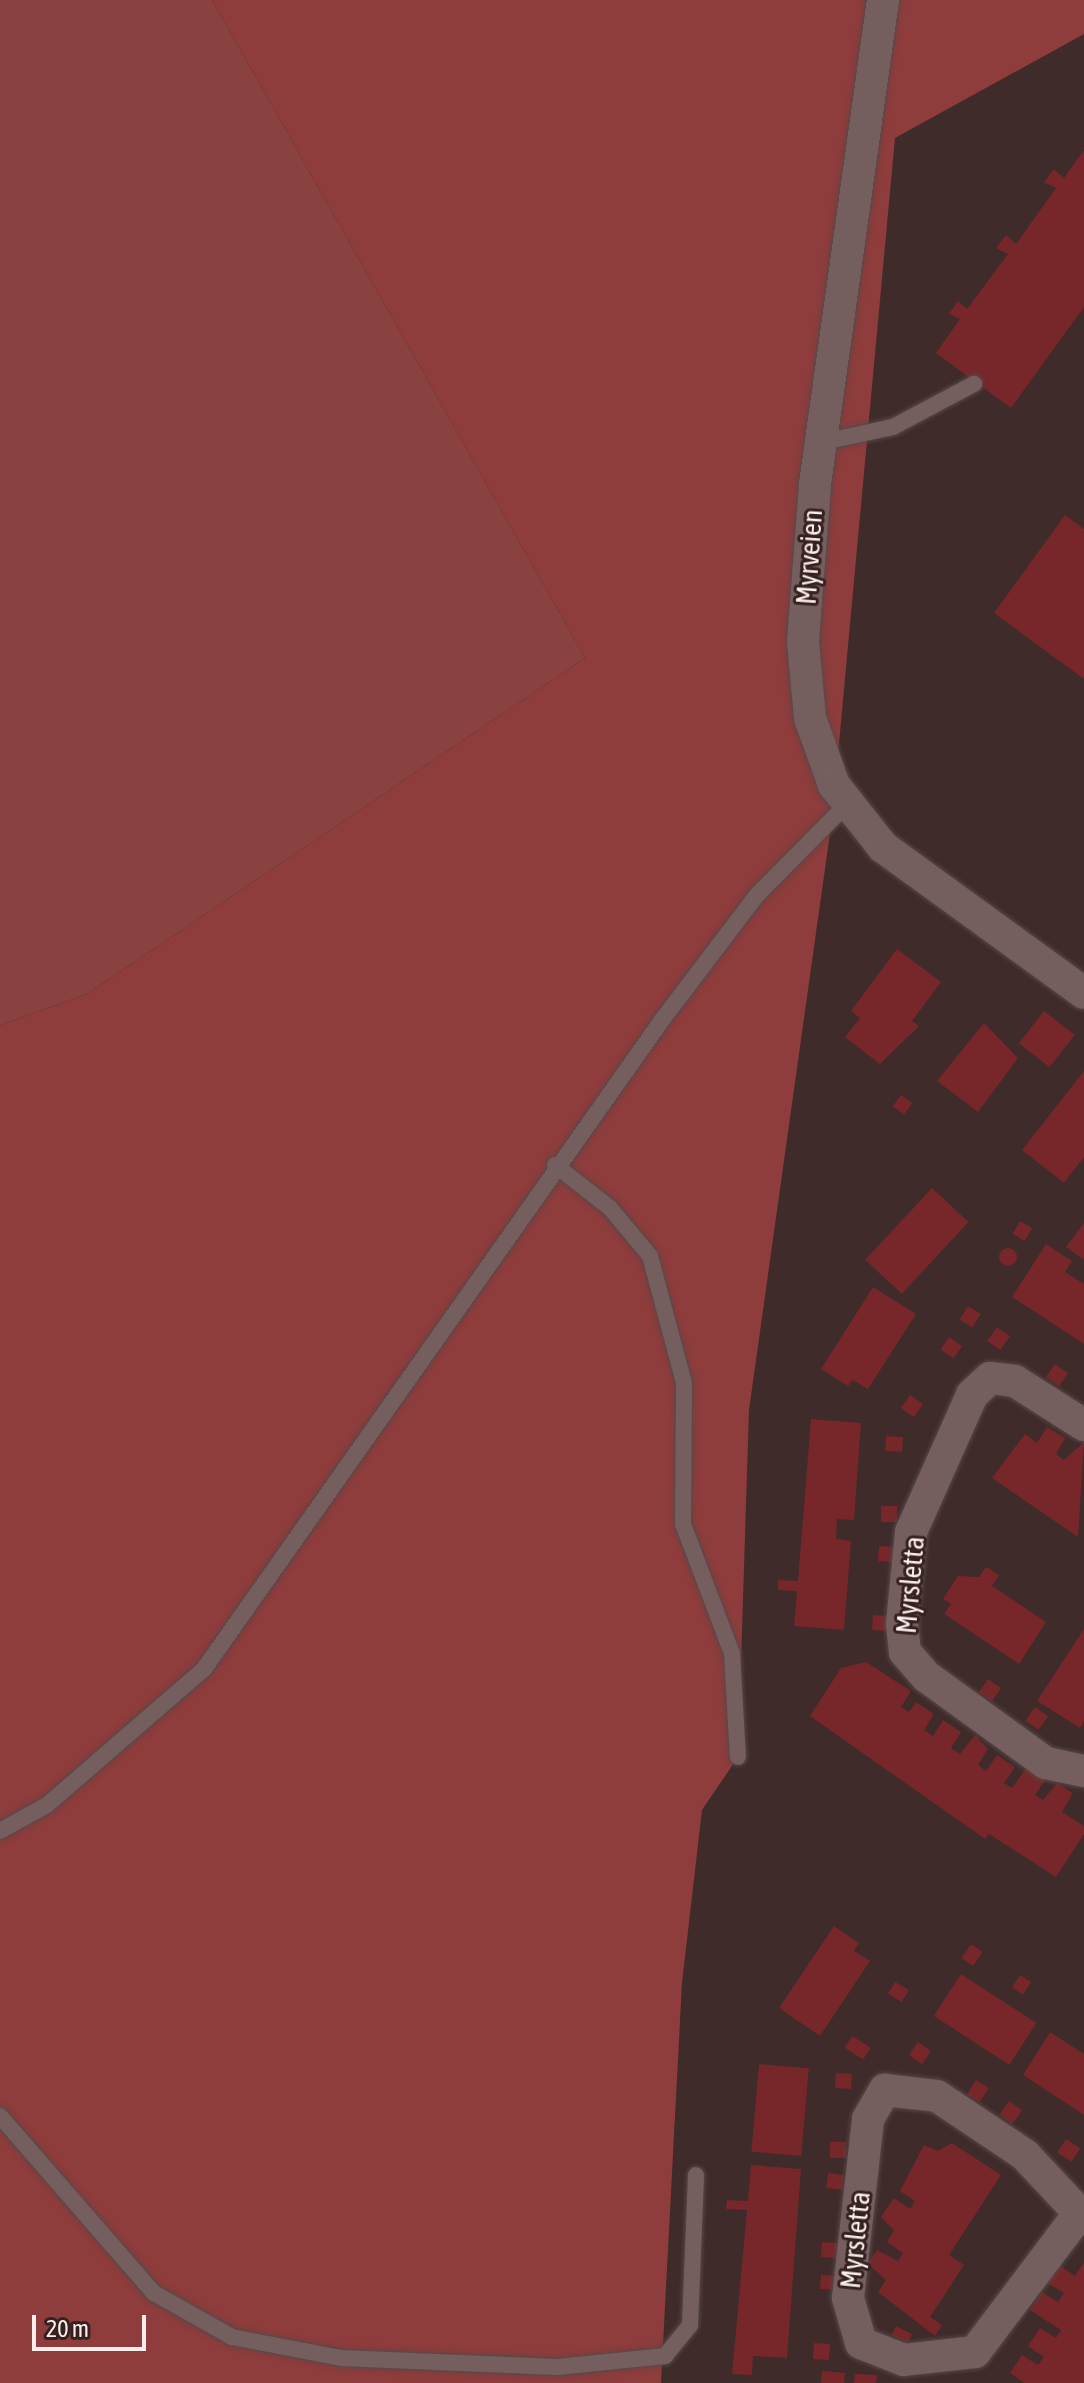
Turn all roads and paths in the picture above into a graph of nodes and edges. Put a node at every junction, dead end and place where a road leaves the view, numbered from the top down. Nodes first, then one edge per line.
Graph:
1 (883, 0) edge
2 (974, 384) dead end
3 (819, 443) junction
4 (846, 805) junction
5 (1084, 993) edge
6 (555, 1165) junction
7 (1084, 1425) edge
8 (738, 1757) dead end
9 (1084, 1771) edge
10 (0, 1831) edge
11 (0, 2116) edge
12 (696, 2175) dead end
13 (1081, 2216) edge

1 - 3 street, Myrveien
2 - 3 lane
3 - 4 street, Myrveien
4 - 5 street, Myrveien
4 - 6 lane
6 - 8 lane
6 - 10 lane
7 - 9 street, Myrsletta
11 - 12 lane
13 - 13 street, Myrsletta

